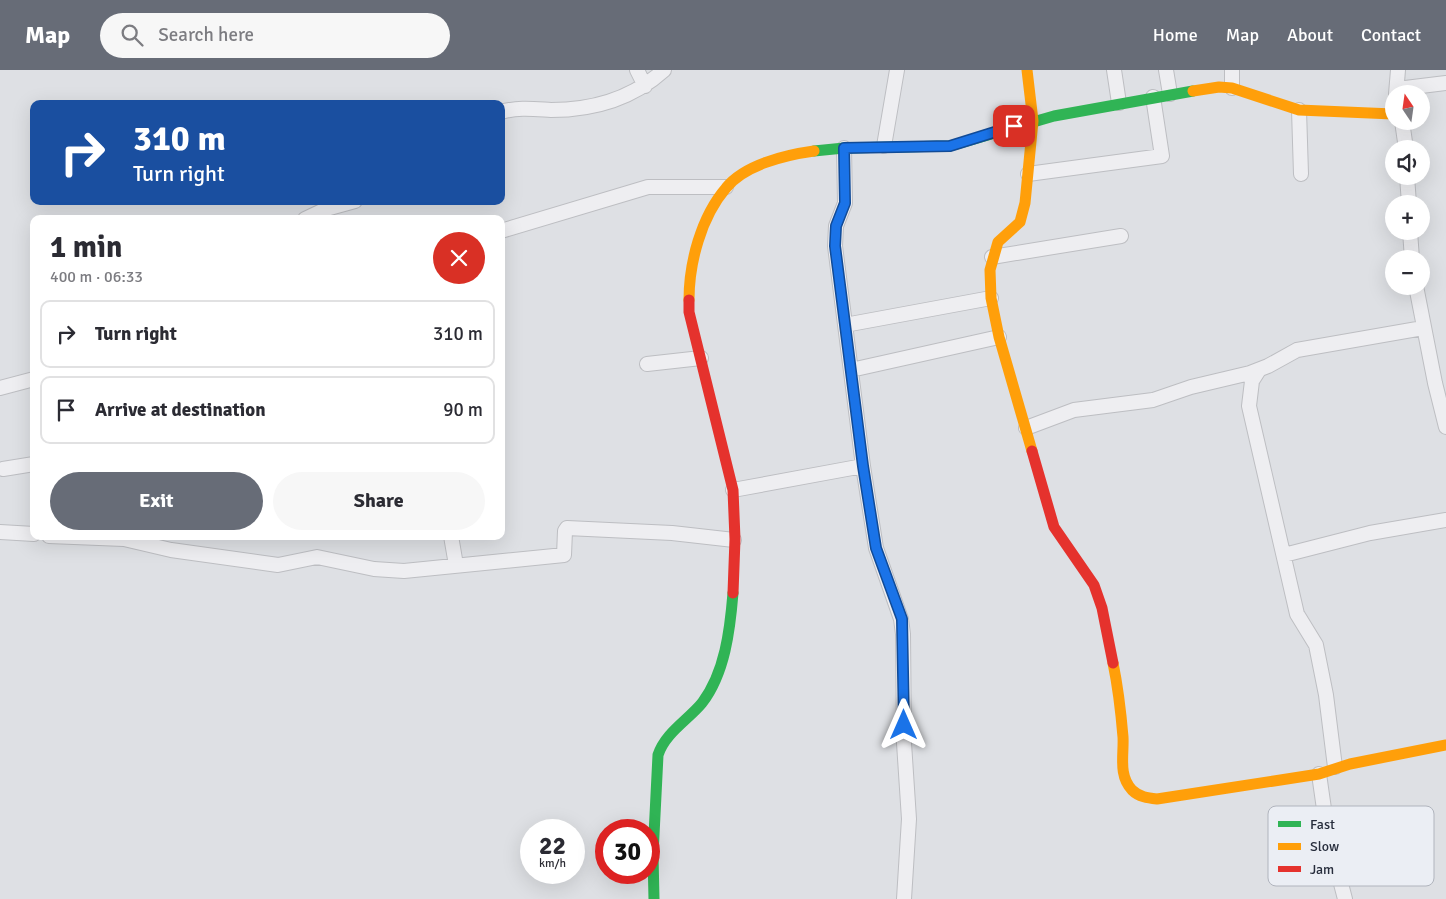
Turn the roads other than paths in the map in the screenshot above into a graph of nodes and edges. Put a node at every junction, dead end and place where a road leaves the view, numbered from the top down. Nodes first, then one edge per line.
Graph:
1 (638, 70) edge
2 (897, 70) edge
3 (1027, 70) edge
4 (1114, 70) edge
5 (1166, 70) edge
6 (1232, 70) edge
7 (1398, 70) edge
8 (659, 72) edge
9 (1446, 83) edge
10 (1397, 85) edge
11 (645, 86) junction
12 (1430, 86) edge
13 (1232, 88) junction
14 (1170, 94) junction
15 (1153, 97) junction
16 (1119, 103) junction
17 (1299, 110) junction
18 (505, 111) edge
19 (1385, 114) edge
20 (1033, 120) junction
21 (884, 146) junction
22 (844, 148) junction
23 (1028, 174) junction
24 (1301, 174) dead end
25 (726, 187) junction
26 (323, 205) edge
27 (310, 215) edge
28 (505, 230) edge
29 (1121, 236) dead end
30 (992, 258) junction
31 (1418, 295) edge
32 (991, 298) junction
33 (846, 325) junction
34 (1423, 328) junction
35 (999, 337) junction
36 (701, 358) junction
37 (647, 364) dead end
38 (851, 370) junction
39 (1259, 370) junction
40 (30, 380) edge
41 (1440, 382) edge
42 (0, 388) edge
43 (1446, 427) edge
44 (1026, 428) junction
45 (30, 464) edge
46 (863, 466) junction
47 (1, 468) edge
48 (733, 490) junction
49 (1446, 520) edge
50 (0, 532) edge
51 (30, 534) edge
52 (128, 540) edge
53 (452, 540) edge
54 (734, 540) junction
55 (1284, 555) junction
56 (456, 565) junction
57 (1446, 745) edge
58 (1335, 767) junction
59 (1319, 774) junction
60 (1324, 806) edge
61 (1341, 886) edge
62 (654, 899) edge
63 (904, 899) edge
64 (1344, 899) edge

1 - 11 street
2 - 21 street
3 - 20 street
4 - 16 street
5 - 14 street
6 - 13 street
7 - 10 street
8 - 11 street
9 - 12 street
11 - 18 street
13 - 14 street
13 - 17 street
14 - 15 street
15 - 16 street
15 - 23 street
16 - 20 street
17 - 19 street
17 - 24 street
20 - 21 street
20 - 23 street
21 - 22 street
22 - 25 street
22 - 33 street
23 - 30 street
25 - 28 street
25 - 36 street
26 - 27 street
29 - 30 street
30 - 32 street
31 - 34 street
32 - 33 street
32 - 35 street
33 - 38 street
34 - 39 street
34 - 41 street
35 - 38 street
35 - 44 street
36 - 37 street
36 - 48 street
38 - 46 street
39 - 44 street
39 - 55 street
40 - 42 street
41 - 43 street
44 - 59 street
45 - 47 street
46 - 48 street
46 - 63 street
48 - 54 street
49 - 55 street
50 - 51 street
52 - 56 street
53 - 56 street
54 - 56 street
54 - 62 street
55 - 58 street
57 - 58 street
58 - 59 street
59 - 60 street
61 - 64 street

